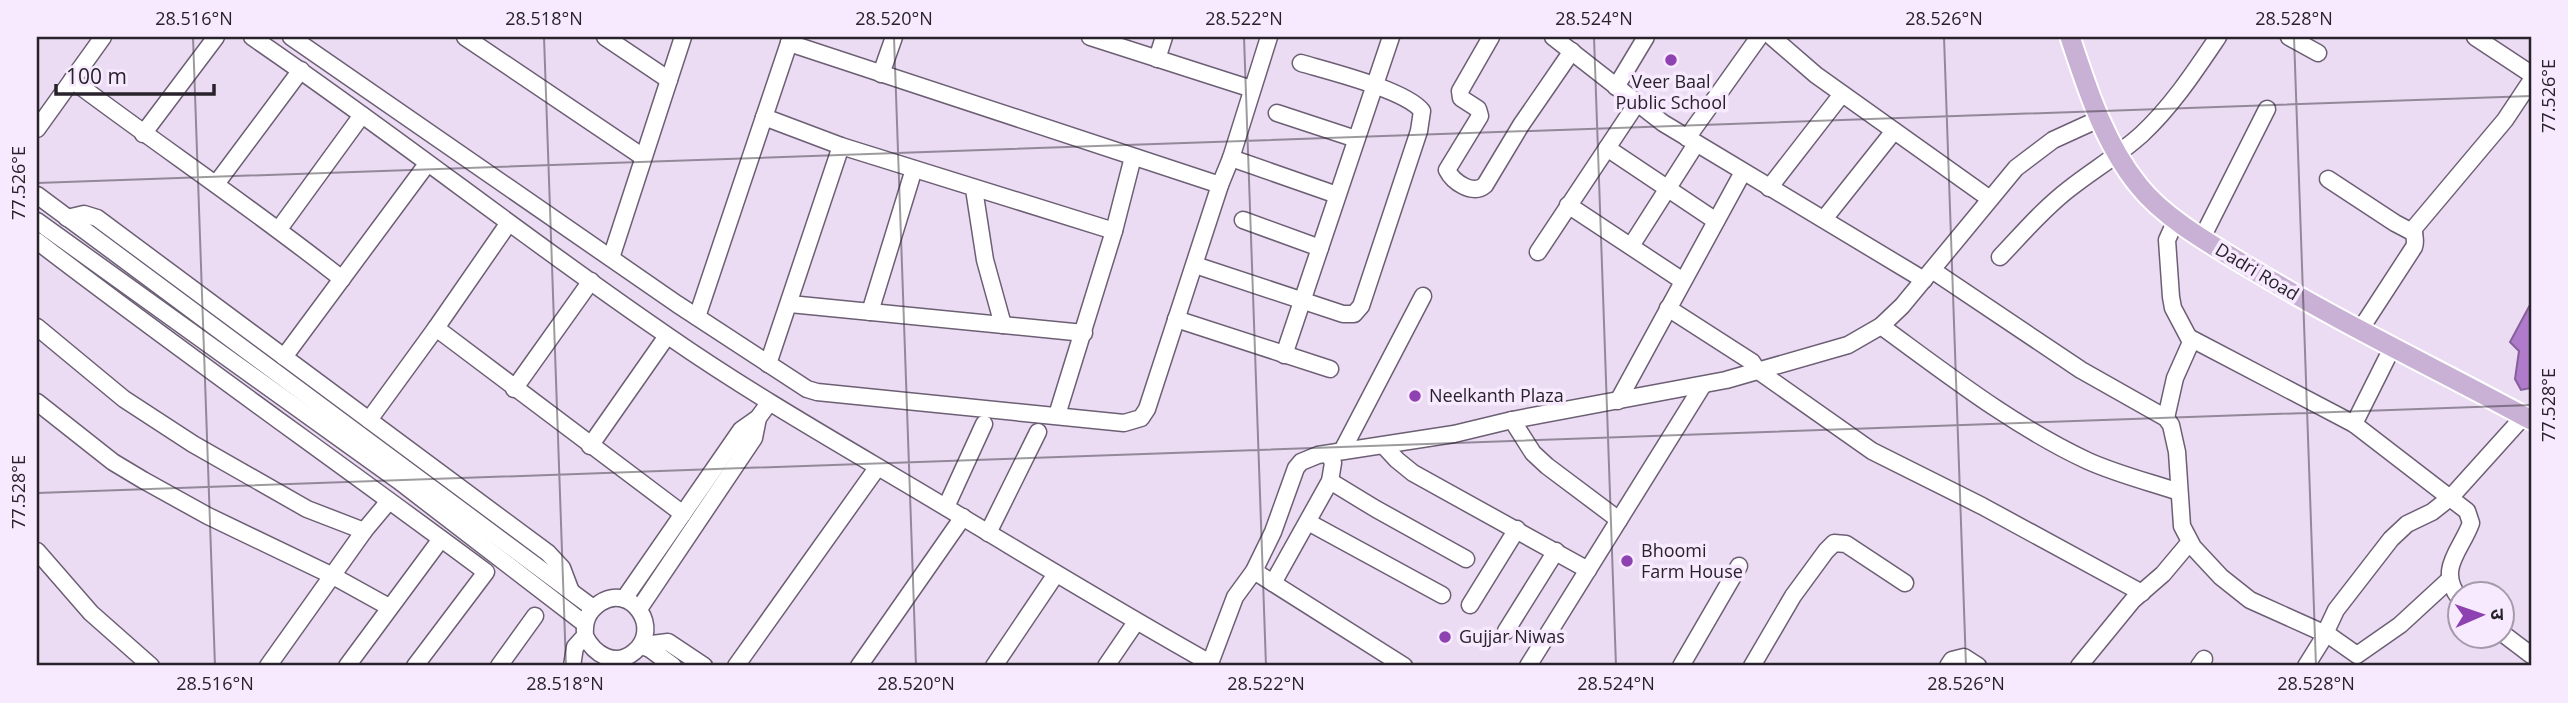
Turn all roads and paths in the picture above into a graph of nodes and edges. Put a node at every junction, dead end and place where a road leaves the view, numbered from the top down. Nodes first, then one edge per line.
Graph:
1 (94, 37) edge
2 (216, 37) edge
3 (252, 37) edge
4 (465, 37) edge
5 (605, 37) edge
6 (683, 37) edge
7 (894, 37) edge
8 (1090, 37) edge
9 (1164, 37) edge
10 (1269, 37) edge
11 (1391, 37) edge
12 (1492, 37) edge
13 (1553, 37) edge
14 (1646, 37) edge
15 (1759, 37) edge
16 (1772, 37) edge
17 (2070, 37) edge
18 (2218, 37) edge
19 (2289, 37) edge
20 (2475, 37) edge
21 (294, 38) edge
22 (790, 40) edge
23 (1572, 51) junction
24 (2318, 54) dead end
25 (1157, 59) junction
26 (1301, 63) dead end
27 (301, 70) junction
28 (881, 74) junction
29 (2531, 74) edge
30 (72, 80) junction
31 (669, 80) junction
32 (2531, 81) edge
33 (1374, 86) junction
34 (1616, 87) junction
35 (1252, 89) junction
36 (1842, 94) junction
37 (1637, 103) junction
38 (2267, 109) dead end
39 (1277, 113) dead end
40 (37, 114) edge
41 (362, 115) junction
42 (764, 117) junction
43 (2099, 119) junction
44 (37, 129) edge
45 (1894, 131) junction
46 (143, 134) junction
47 (1356, 139) junction
48 (1692, 141) junction
49 (841, 146) junction
50 (1606, 148) junction
51 (2119, 154) junction
52 (643, 157) junction
53 (1133, 157) junction
54 (1231, 158) junction
55 (427, 164) junction
56 (914, 169) junction
57 (1743, 172) junction
58 (2328, 179) dead end
59 (216, 184) junction
60 (1220, 185) junction
61 (1769, 188) junction
62 (974, 189) junction
63 (1668, 189) junction
64 (37, 195) edge
65 (1337, 195) junction
66 (1990, 199) junction
67 (1568, 205) junction
68 (67, 218) junction
69 (1824, 219) junction
70 (1242, 220) dead end
71 (2176, 220) junction
72 (37, 221) edge
73 (1716, 222) junction
74 (508, 224) junction
75 (279, 229) junction
76 (1114, 231) junction
77 (2414, 233) junction
78 (2202, 238) junction
79 (37, 241) edge
80 (1631, 246) junction
81 (1320, 248) junction
82 (1538, 251) dead end
83 (2000, 257) dead end
84 (611, 258) junction
85 (1195, 265) junction
86 (1928, 275) junction
87 (342, 279) junction
88 (591, 281) junction
89 (1683, 281) junction
90 (1423, 296) dead end
91 (1303, 303) junction
92 (790, 304) junction
93 (1668, 308) junction
94 (870, 312) junction
95 (697, 317) junction
96 (1176, 318) junction
97 (1003, 325) junction
98 (1881, 326) junction
99 (37, 327) edge
100 (436, 328) junction
101 (2360, 330) junction
102 (1084, 333) junction
103 (667, 336) junction
104 (2190, 338) junction
105 (2393, 346) junction
106 (1284, 355) junction
107 (284, 357) junction
108 (768, 364) junction
109 (1330, 369) dead end
110 (1757, 370) junction
111 (1703, 385) junction
112 (514, 389) junction
113 (1618, 401) junction
114 (37, 402) edge
115 (769, 403) junction
116 (1057, 415) junction
117 (758, 418) junction
118 (2166, 418) junction
119 (2527, 418) edge
120 (369, 420) junction
121 (1512, 420) junction
122 (984, 424) dead end
123 (2354, 424) junction
124 (1038, 432) dead end
125 (590, 446) junction
126 (1384, 446) junction
127 (1336, 453) junction
128 (877, 468) junction
129 (1330, 481) junction
130 (2179, 492) junction
131 (2451, 497) junction
132 (389, 501) junction
133 (946, 507) junction
134 (683, 514) junction
135 (963, 517) junction
136 (1619, 520) junction
137 (1308, 522) junction
138 (1517, 529) junction
139 (364, 531) junction
140 (988, 533) junction
141 (441, 539) junction
142 (2189, 542) junction
143 (37, 551) edge
144 (1556, 551) junction
145 (1466, 559) dead end
146 (1739, 566) dead end
147 (1588, 570) junction
148 (1254, 571) junction
149 (1055, 574) junction
150 (333, 576) junction
151 (2450, 579) joint
152 (1273, 583) junction
153 (1905, 583) dead end
154 (570, 589) junction
155 (2142, 593) junction
156 (1442, 595) dead end
157 (624, 599) junction
158 (1470, 605) dead end
159 (389, 607) junction
160 (593, 608) junction
161 (639, 609) junction
162 (535, 616) dead end
163 (1136, 622) junction
164 (585, 630) junction
165 (1506, 631) dead end
166 (2325, 634) junction
167 (2516, 644) edge
168 (641, 648) junction
169 (596, 652) junction
170 (2531, 655) edge
171 (1759, 664) edge
172 (862, 665) edge
173 (1209, 665) edge
174 (151, 666) edge
175 (268, 666) edge
176 (347, 666) edge
177 (415, 666) edge
178 (499, 666) edge
179 (572, 666) edge
180 (579, 666) edge
181 (645, 666) edge
182 (673, 666) edge
183 (704, 666) edge
184 (736, 666) edge
185 (993, 666) edge
186 (1106, 666) edge
187 (1404, 666) edge
188 (1528, 666) edge
189 (1681, 666) edge
190 (1948, 666) edge
191 (1978, 666) edge
192 (2079, 666) edge
193 (2306, 666) edge

1 - 30 street
1 - 40 street
2 - 46 street
3 - 27 street
4 - 52 street
5 - 31 street
6 - 31 street
7 - 28 street
8 - 25 street
9 - 25 street
10 - 35 street
11 - 33 street
12 - 23 street
13 - 23 street
14 - 34 street
15 - 48 street
16 - 36 street
17 - 43 main road, Dadri Road
18 - 51 street
19 - 24 street
20 - 29 street
21 - 84 street
22 - 28 street
22 - 42 street
23 - 34 street
25 - 35 street
26 - 33 street
27 - 41 street
27 - 59 street
28 - 53 street
30 - 44 street
30 - 46 street
31 - 52 street
32 - 77 street
33 - 47 street
33 - 91 street
34 - 37 street
35 - 54 street
36 - 45 street
36 - 61 street
37 - 48 street
37 - 50 street
38 - 78 street
39 - 47 street
41 - 55 street
41 - 75 street
42 - 49 street
42 - 95 street
43 - 51 main road, Dadri Road
43 - 66 street
45 - 66 street
45 - 69 street
46 - 59 street
47 - 65 street
48 - 57 street
48 - 63 street
49 - 56 street
49 - 92 street
50 - 63 street
50 - 67 street
51 - 71 main road, Dadri Road
51 - 83 street
52 - 84 street
53 - 60 street
53 - 76 street
54 - 60 street
54 - 65 street
55 - 74 street
55 - 87 street
56 - 62 street
56 - 94 street
57 - 61 street
57 - 73 street
58 - 77 street
59 - 75 street
60 - 85 street
61 - 69 street
62 - 76 street
62 - 97 street
63 - 73 street
63 - 80 street
64 - 68 street
65 - 81 street
66 - 86 street
67 - 80 street
67 - 82 street
68 - 107 street
68 - 154 street
69 - 86 street
70 - 81 street
71 - 78 main road, Dadri Road
71 - 104 street
72 - 164 street
73 - 89 street
74 - 88 street
74 - 100 street
75 - 87 street
76 - 102 street
77 - 101 street
78 - 101 main road, Dadri Road
79 - 132 street
80 - 89 street
81 - 91 street
84 - 95 street
85 - 91 street
85 - 96 street
86 - 98 street
86 - 118 street
87 - 107 street
88 - 103 street
88 - 112 street
89 - 93 street
90 - 127 street
91 - 106 street
92 - 94 street
92 - 108 street
93 - 110 street
93 - 113 street
94 - 97 street
95 - 108 street
96 - 106 street
96 - 116 street
97 - 102 street
98 - 110 street
98 - 130 street
99 - 139 street
100 - 112 street
100 - 120 street
101 - 105 main road, Dadri Road
102 - 116 street
103 - 115 street
103 - 125 street
104 - 118 street
104 - 123 street
105 - 119 main road, Dadri Road
105 - 123 street
106 - 109 street
107 - 120 street
108 - 116 street
110 - 111 street
110 - 155 street
111 - 113 street
111 - 136 street
112 - 125 street
113 - 121 street
114 - 150 street
115 - 117 street
115 - 128 street
117 - 134 street
117 - 161 street
118 - 130 street
119 - 131 street
120 - 154 street
121 - 126 street
121 - 136 street
122 - 133 street
123 - 131 street
124 - 140 street
125 - 134 street
126 - 127 street
126 - 138 street
127 - 129 street
127 - 148 street
128 - 133 street
128 - 184 street
129 - 137 street
129 - 145 street
130 - 142 street
131 - 151 street
131 - 166 street
132 - 139 street
132 - 141 street
133 - 135 street
134 - 157 street
135 - 140 street
135 - 172 street
136 - 147 street
137 - 152 street
137 - 156 street
138 - 144 street
138 - 158 street
139 - 150 street
140 - 149 street
141 - 159 street
141 - 177 street
142 - 155 street
142 - 166 street
143 - 174 street
144 - 147 street
144 - 165 street
146 - 189 street
147 - 188 street
148 - 152 street
148 - 173 street
149 - 163 street
149 - 185 street
150 - 159 street
150 - 175 street
151 - 166 street
152 - 187 street
153 - 171 street
154 - 160 street
155 - 192 street
157 - 160 street
157 - 161 street
159 - 176 street
160 - 164 street
161 - 168 street
162 - 178 street
163 - 173 street
163 - 186 street
164 - 169 street
164 - 179 street
166 - 193 street
167 - 170 street
168 - 169 street
168 - 181 street
168 - 182 street
168 - 183 street
169 - 180 street
190 - 191 street

